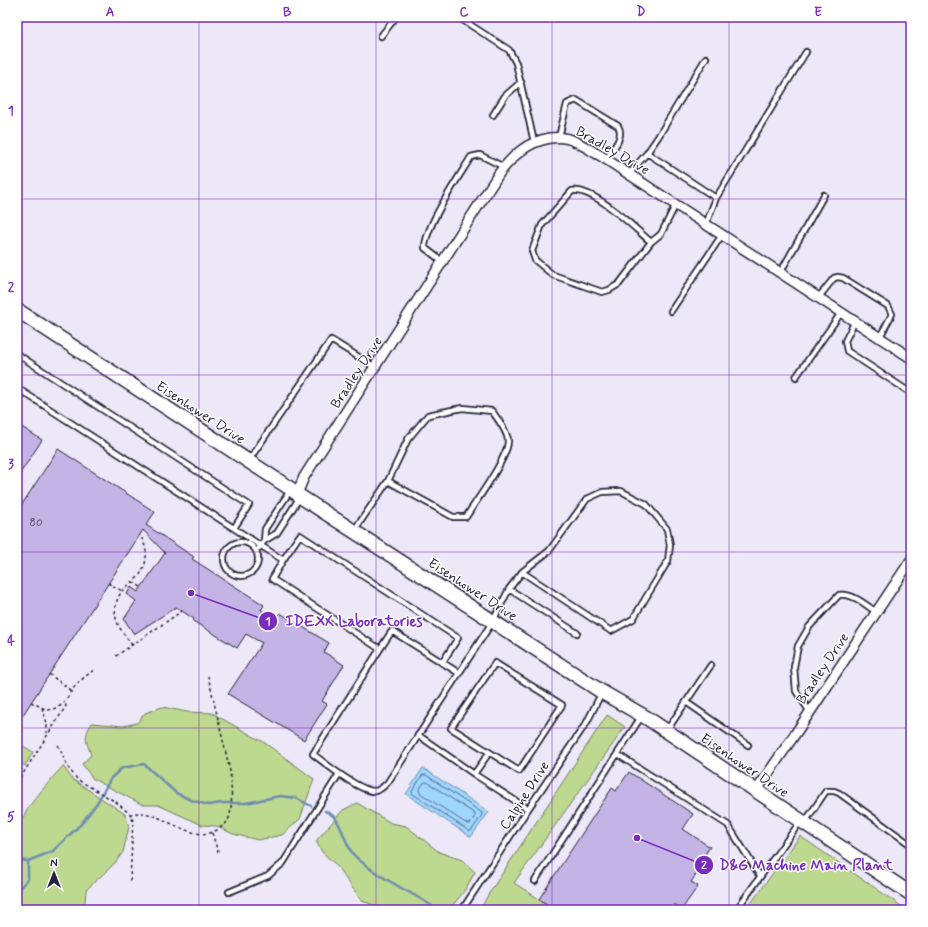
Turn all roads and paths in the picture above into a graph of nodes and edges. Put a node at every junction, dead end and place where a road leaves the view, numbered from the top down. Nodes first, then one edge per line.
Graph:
1 (396, 17) edge
2 (458, 17) edge
3 (381, 36) dead end
4 (806, 52) dead end
5 (706, 58) dead end
6 (521, 82) junction
7 (493, 115) dead end
8 (559, 137) junction
9 (534, 142) junction
10 (647, 153) junction
11 (606, 159) junction
12 (504, 167) junction
13 (629, 174) junction
14 (824, 195) dead end
15 (716, 198) junction
16 (676, 204) junction
17 (706, 224) junction
18 (722, 235) junction
19 (651, 242) junction
20 (443, 262) junction
21 (780, 273) junction
22 (818, 298) junction
23 (17, 310) edge
24 (671, 311) dead end
25 (841, 313) junction
26 (855, 321) junction
27 (880, 337) junction
28 (17, 354) edge
29 (911, 358) edge
30 (376, 367) junction
31 (796, 377) dead end
32 (17, 388) edge
33 (911, 393) edge
34 (248, 462) junction
35 (388, 481) junction
36 (296, 493) junction
37 (234, 528) junction
38 (354, 530) junction
39 (140, 535) dead end
40 (264, 541) junction
41 (261, 546) junction
42 (256, 552) junction
43 (283, 560) junction
44 (911, 560) edge
45 (522, 572) junction
46 (133, 582) junction
47 (108, 583) dead end
48 (141, 587) dead end
49 (509, 589) junction
50 (122, 591) junction
51 (182, 611) dead end
52 (876, 612) junction
53 (493, 621) junction
54 (578, 633) dead end
55 (132, 645) junction
56 (380, 649) junction
57 (116, 656) dead end
58 (442, 663) junction
59 (711, 665) dead end
60 (94, 670) dead end
61 (459, 673) junction
62 (49, 674) dead end
63 (208, 676) dead end
64 (71, 692) junction
65 (602, 692) junction
66 (31, 702) dead end
67 (65, 702) junction
68 (686, 702) junction
69 (42, 708) junction
70 (810, 712) junction
71 (642, 715) junction
72 (666, 731) junction
73 (47, 735) junction
74 (418, 735) junction
75 (58, 745) dead end
76 (748, 745) dead end
77 (489, 753) junction
78 (617, 754) junction
79 (339, 774) junction
80 (474, 774) junction
81 (17, 783) edge
82 (756, 791) junction
83 (528, 809) junction
84 (130, 814) junction
85 (802, 822) junction
86 (212, 833) junction
87 (911, 846) edge
88 (218, 852) dead end
89 (760, 876) junction
90 (130, 881) dead end
91 (535, 881) dead end
92 (228, 892) dead end
93 (911, 894) edge
94 (462, 910) edge
95 (736, 910) edge

1 - 3 lane
2 - 6 lane
4 - 15 lane
5 - 10 lane
6 - 7 lane
6 - 9 lane
8 - 9 street, Bradley Drive
8 - 11 street, Bradley Drive
8 - 11 lane
9 - 12 street, Bradley Drive
10 - 13 lane
10 - 15 lane
11 - 13 street, Bradley Drive
12 - 20 street, Bradley Drive
12 - 20 lane
13 - 16 street, Bradley Drive
14 - 21 lane
15 - 17 lane
16 - 17 street, Bradley Drive
16 - 19 lane
17 - 18 street, Bradley Drive
18 - 21 street, Bradley Drive
18 - 24 lane
19 - 19 lane
20 - 30 street, Bradley Drive
21 - 22 street, Bradley Drive
22 - 25 street, Bradley Drive
22 - 27 lane
23 - 34 street, Eisenhower Drive
25 - 26 street, Bradley Drive
25 - 31 lane
26 - 27 street, Bradley Drive
26 - 33 lane
27 - 29 street, Bradley Drive
28 - 37 lane
30 - 34 lane
30 - 36 street, Bradley Drive
32 - 37 lane
34 - 36 street, Eisenhower Drive
35 - 35 lane
35 - 38 lane
36 - 38 street, Eisenhower Drive
36 - 40 lane
36 - 40 lane
37 - 41 lane
38 - 53 street, Eisenhower Drive
39 - 46 path
40 - 41 lane
41 - 42 lane
41 - 43 lane
42 - 42 lane
43 - 56 lane
43 - 58 lane
44 - 52 street, Bradley Drive
45 - 45 lane
45 - 49 lane
46 - 48 path
46 - 50 path
47 - 50 path
49 - 53 lane
49 - 54 lane
50 - 55 path
51 - 55 path
52 - 70 street, Bradley Drive
52 - 70 lane
53 - 61 lane
53 - 65 street, Eisenhower Drive
55 - 57 path
56 - 58 lane
56 - 79 lane
58 - 61 lane
59 - 68 lane
60 - 64 path
61 - 74 lane
62 - 64 path
63 - 86 path
64 - 67 path
65 - 71 street, Eisenhower Drive
65 - 83 lane, Calpine Drive
66 - 69 path
67 - 69 path
67 - 73 path
68 - 72 lane
68 - 76 lane
69 - 73 path
70 - 82 street, Bradley Drive
71 - 72 street, Eisenhower Drive
71 - 78 lane
72 - 82 street, Eisenhower Drive
73 - 81 path
74 - 79 lane
74 - 80 lane
75 - 84 path
77 - 77 lane
77 - 80 lane
78 - 89 lane
78 - 91 lane
79 - 92 lane
80 - 83 lane
82 - 85 street, Eisenhower Drive
83 - 94 lane, Calpine Drive
84 - 86 path
84 - 90 path
85 - 87 lane
85 - 89 lane
85 - 93 street, Eisenhower Drive
86 - 88 path
89 - 95 lane

